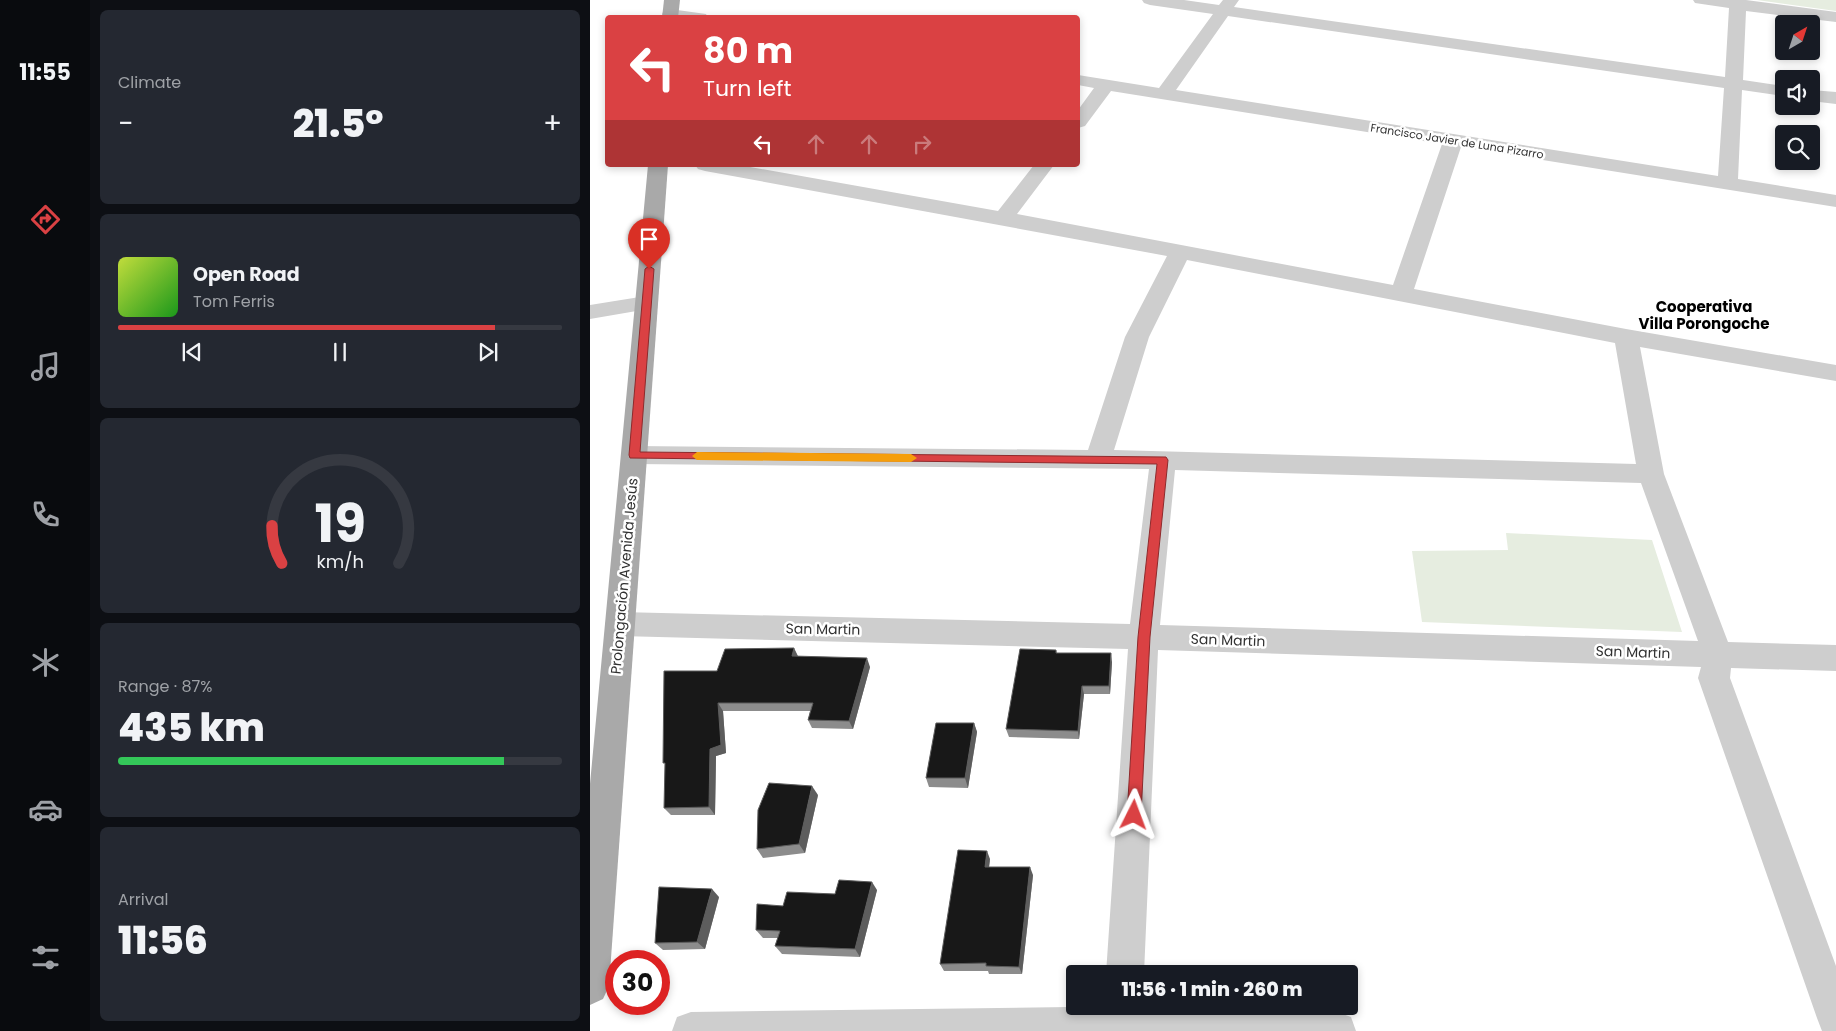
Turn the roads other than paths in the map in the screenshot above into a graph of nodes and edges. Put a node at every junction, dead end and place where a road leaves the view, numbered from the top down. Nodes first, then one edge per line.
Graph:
1 (1150, 0) edge
2 (1701, 0) edge
3 (1737, 2) edge
4 (1227, 5) edge
5 (671, 10) edge
6 (689, 15) edge
7 (1836, 17) edge
8 (1080, 80) edge
9 (1733, 84) junction
10 (1106, 85) junction
11 (1775, 90) edge
12 (1164, 94) junction
13 (1820, 96) edge
14 (1836, 98) edge
15 (1080, 119) edge
16 (1453, 141) junction
17 (658, 167) edge
18 (716, 167) edge
19 (1042, 167) edge
20 (1728, 183) junction
21 (1836, 201) edge
22 (1004, 218) junction
23 (1180, 251) junction
24 (1402, 293) junction
25 (646, 303) junction
26 (590, 312) edge
27 (1626, 337) junction
28 (1836, 373) edge
29 (634, 455) junction
30 (1098, 459) junction
31 (1163, 460) junction
32 (1651, 474) junction
33 (620, 624) junction
34 (1144, 637) junction
35 (1718, 655) junction
36 (1836, 658) edge
37 (1126, 965) edge
38 (590, 986) edge
39 (1836, 1018) edge
40 (1122, 1021) edge
41 (691, 1031) edge
42 (1337, 1031) edge

1 - 4 street
2 - 3 street
3 - 7 street
3 - 9 street
4 - 9 street
4 - 12 street
5 - 6 street
8 - 10 street, Francisco Javier de Luna Pizarro
9 - 11 street
9 - 20 street
10 - 12 street, Francisco Javier de Luna Pizarro
10 - 15 street
12 - 16 street, Francisco Javier de Luna Pizarro
13 - 14 street
16 - 20 street, Francisco Javier de Luna Pizarro
16 - 24 street
17 - 25 main road, Prolongación Avenida Jesús
18 - 22 street
19 - 22 street
20 - 21 street, Francisco Javier de Luna Pizarro
22 - 23 street
23 - 24 street
23 - 30 street
24 - 27 street
25 - 26 street
25 - 29 main road, Prolongación Avenida Jesús
27 - 28 street
27 - 32 street
29 - 30 street
29 - 33 main road, Prolongación Avenida Jesús
30 - 31 street
31 - 32 street
31 - 34 street
32 - 35 street
33 - 34 street, San Martin
33 - 38 main road, Prolongación Avenida Jesús
34 - 35 street, San Martin
34 - 37 street
35 - 36 street, San Martin
35 - 39 street
40 - 41 street
40 - 42 street

